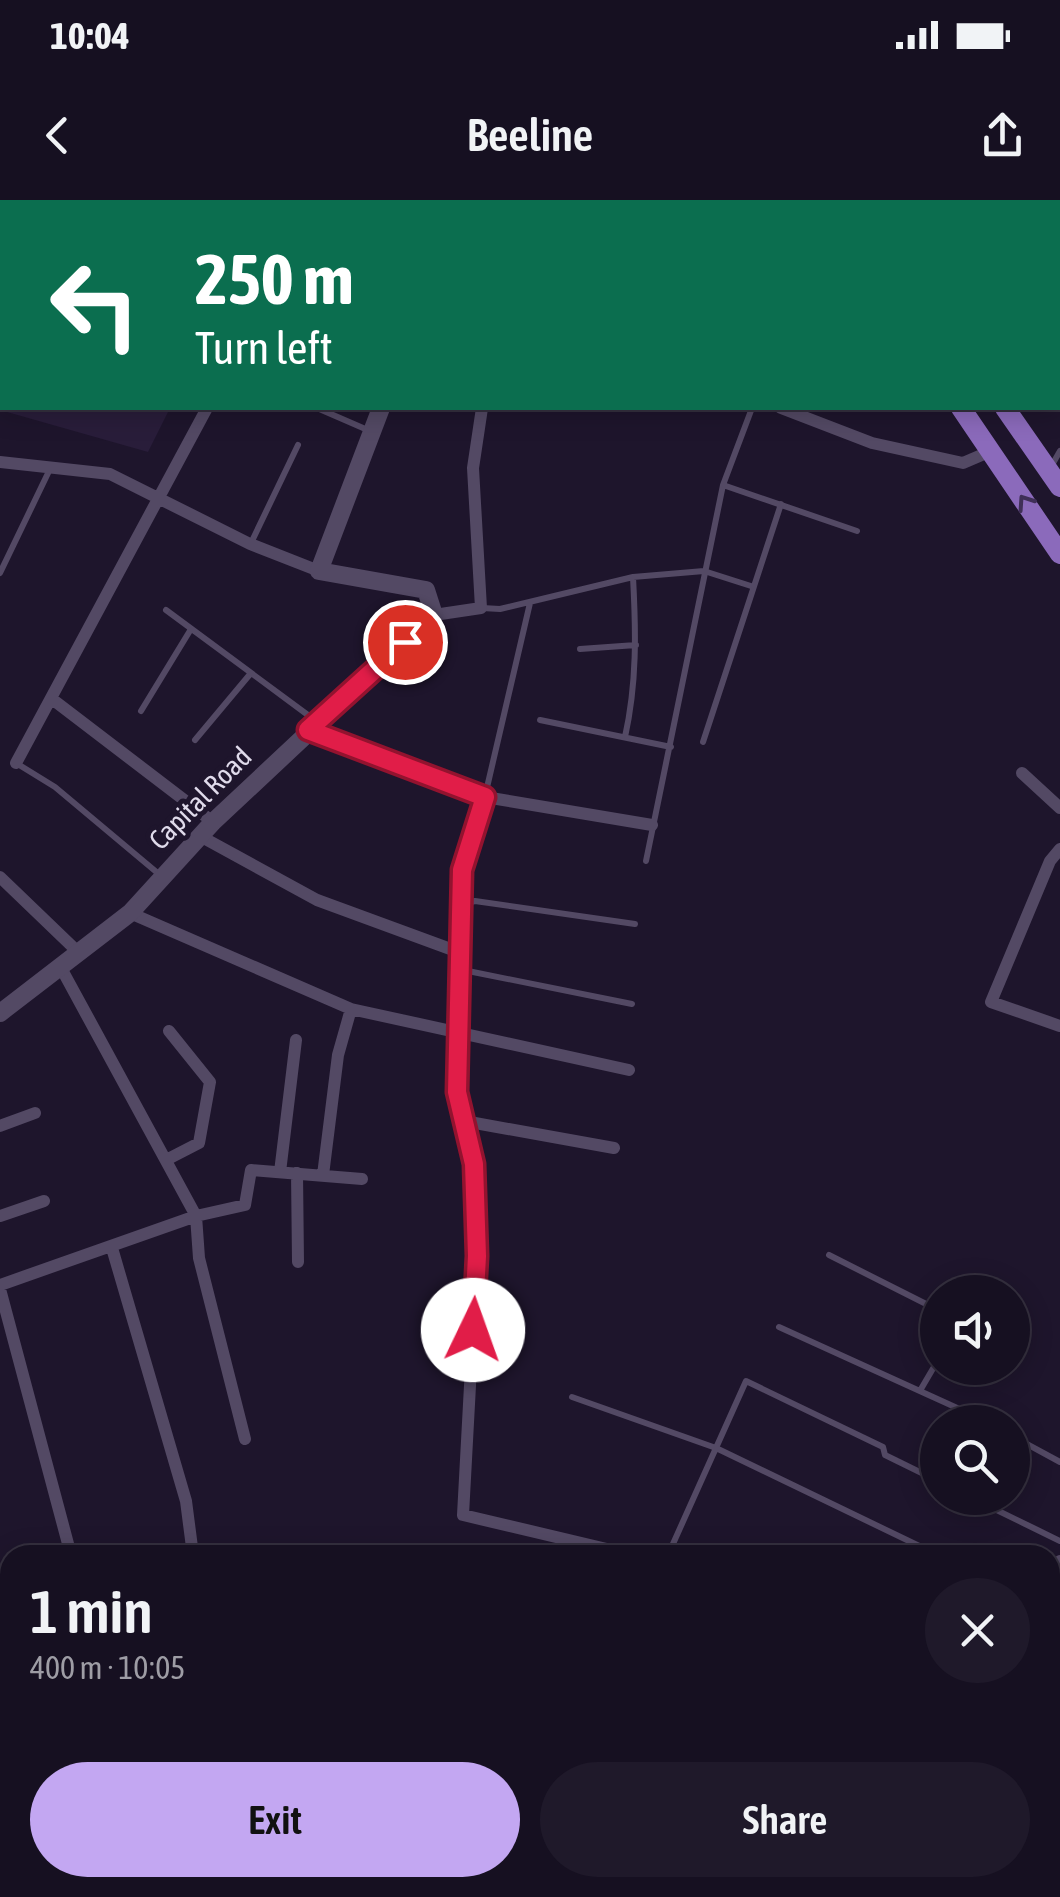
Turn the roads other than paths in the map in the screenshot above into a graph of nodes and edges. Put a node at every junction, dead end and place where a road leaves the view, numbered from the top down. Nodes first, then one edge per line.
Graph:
1 (206, 410) edge
2 (322, 410) edge
3 (380, 410) edge
4 (482, 410) edge
5 (751, 410) edge
6 (786, 410) edge
7 (962, 410) edge
8 (1006, 410) edge
9 (371, 432) junction
10 (298, 446) dead end
11 (990, 451) junction
12 (1060, 451) edge
13 (0, 462) edge
14 (51, 468) junction
15 (1054, 479) edge
16 (723, 485) junction
17 (158, 497) junction
18 (780, 504) junction
19 (856, 531) dead end
20 (250, 544) junction
21 (1060, 554) edge
22 (704, 571) junction
23 (319, 572) junction
24 (0, 573) edge
25 (634, 577) junction
26 (751, 586) junction
27 (530, 602) junction
28 (481, 608) junction
29 (166, 610) dead end
30 (434, 614) junction
31 (191, 628) junction
32 (636, 645) junction
33 (580, 649) dead end
34 (251, 673) junction
35 (52, 699) junction
36 (141, 710) dead end
37 (540, 720) dead end
38 (313, 726) junction
39 (625, 737) junction
40 (195, 740) dead end
41 (703, 742) dead end
42 (671, 747) junction
43 (16, 763) joint
44 (1022, 773) dead end
45 (485, 797) junction
46 (1060, 808) edge
47 (652, 824) junction
48 (206, 829) junction
49 (1060, 849) edge
50 (646, 862) dead end
51 (0, 876) edge
52 (161, 876) junction
53 (463, 904) junction
54 (130, 914) junction
55 (635, 924) dead end
56 (78, 952) junction
57 (464, 954) junction
58 (60, 966) junction
59 (463, 970) junction
60 (632, 1004) dead end
61 (352, 1009) junction
62 (0, 1013) edge
63 (1060, 1026) edge
64 (169, 1031) dead end
65 (461, 1032) junction
66 (296, 1040) dead end
67 (629, 1070) dead end
68 (35, 1113) dead end
69 (464, 1121) junction
70 (0, 1126) edge
71 (614, 1148) dead end
72 (166, 1160) junction
73 (280, 1172) junction
74 (297, 1173) junction
75 (323, 1175) junction
76 (362, 1179) dead end
77 (44, 1200) dead end
78 (0, 1216) edge
79 (196, 1216) junction
80 (112, 1248) junction
81 (828, 1255) dead end
82 (298, 1262) dead end
83 (1, 1294) edge
84 (920, 1301) edge
85 (779, 1327) dead end
86 (923, 1385) edge
87 (921, 1389) junction
88 (572, 1397) dead end
89 (953, 1405) edge
90 (246, 1439) dead end
91 (1030, 1446) edge
92 (716, 1448) junction
93 (1060, 1462) edge
94 (920, 1472) edge
95 (1007, 1515) edge
96 (1060, 1541) edge
97 (68, 1545) edge
98 (192, 1545) edge
99 (590, 1545) edge
100 (672, 1545) edge
101 (917, 1545) edge

1 - 17 street
2 - 9 lane
3 - 9 street
4 - 28 street
5 - 16 lane
6 - 11 street
7 - 11 main road
8 - 15 main road
9 - 23 street
10 - 20 lane
21 -> 11 main road
12 - 15 lane
13 - 14 street
14 - 17 street
14 - 24 lane
16 - 18 lane
16 - 22 lane
17 - 20 street
17 - 35 street
18 - 19 lane
18 - 26 lane
20 - 23 street
22 - 25 lane
22 - 26 lane
22 - 42 lane
23 - 30 street
25 - 27 lane
25 - 32 lane
26 - 41 lane
27 - 28 lane
27 - 45 lane
28 - 30 street
29 - 31 lane
30 - 38 street, Capital Road
31 - 34 lane
31 - 36 lane
32 - 33 lane
32 - 39 lane
34 - 38 lane
34 - 40 lane
35 - 43 street
35 - 48 street
37 - 39 lane
38 - 45 street
38 - 48 street, Capital Road
39 - 42 lane
42 - 47 lane
43 - 52 lane
44 - 46 street
45 - 47 street
45 - 53 street
47 - 50 lane
48 - 52 street, Capital Road
48 - 57 street
49 - 63 street
51 - 56 street
52 - 54 street, Capital Road
53 - 55 lane
53 - 57 street
54 - 56 street, Capital Road
54 - 61 street
56 - 58 street, Capital Road
57 - 59 street
58 - 62 street, Capital Road
58 - 72 street
59 - 60 lane
59 - 65 street
61 - 65 street
61 - 75 street
64 - 72 street
65 - 67 street
65 - 69 street
66 - 73 street
68 - 70 street
69 - 71 street
69 - 99 street
72 - 79 street
73 - 74 street
73 - 79 street
74 - 75 street
74 - 82 street
75 - 76 street
77 - 78 street
79 - 80 street
79 - 90 street
80 - 83 street
80 - 98 street
81 - 84 lane
83 - 97 street
85 - 87 lane
86 - 87 lane
87 - 89 lane
88 - 92 lane
91 - 93 lane
92 - 94 lane
92 - 100 lane
92 - 101 lane
95 - 96 lane

